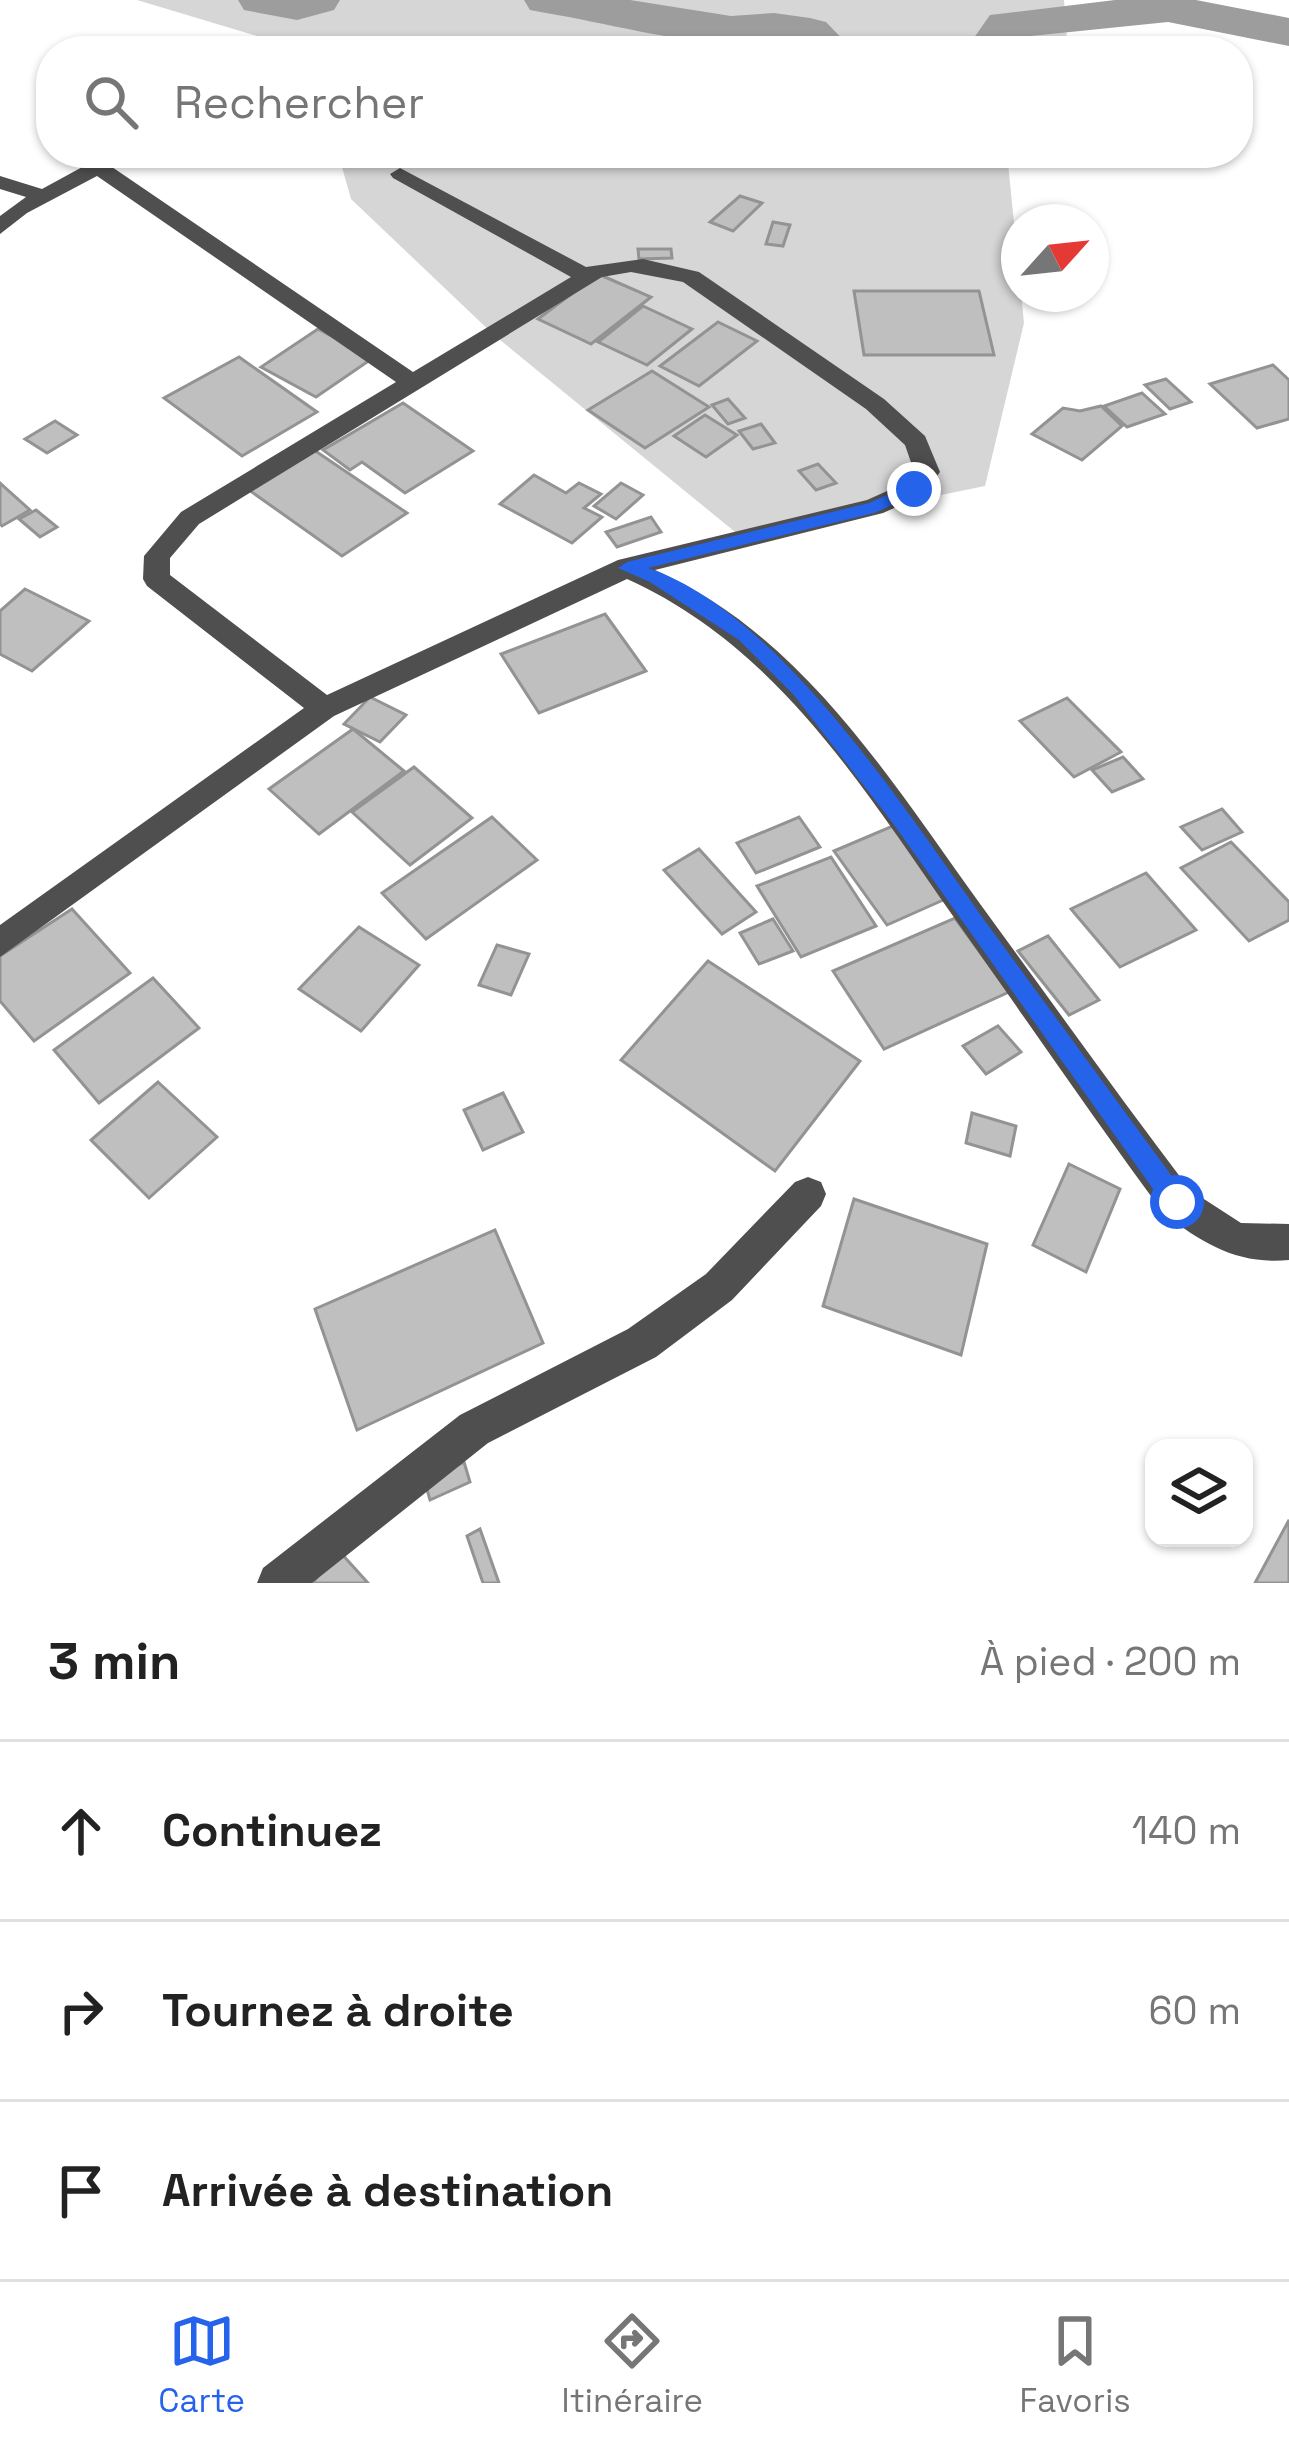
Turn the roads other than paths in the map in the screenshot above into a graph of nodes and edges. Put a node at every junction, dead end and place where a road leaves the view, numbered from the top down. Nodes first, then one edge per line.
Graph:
1 (94, 168) edge
2 (101, 168) edge
3 (400, 174) dead end
4 (0, 182) edge
5 (44, 196) junction
6 (0, 228) edge
7 (586, 276) junction
8 (413, 382) junction
9 (627, 568) junction
10 (324, 708) junction
11 (0, 943) edge
12 (808, 1195) dead end
13 (1289, 1242) edge
14 (278, 1583) edge

1 - 5 street
2 - 8 street
3 - 7 street
4 - 5 street
5 - 6 street
7 - 8 street
7 - 9 street
8 - 10 street
9 - 10 street
9 - 13 street
10 - 11 street
12 - 14 street

